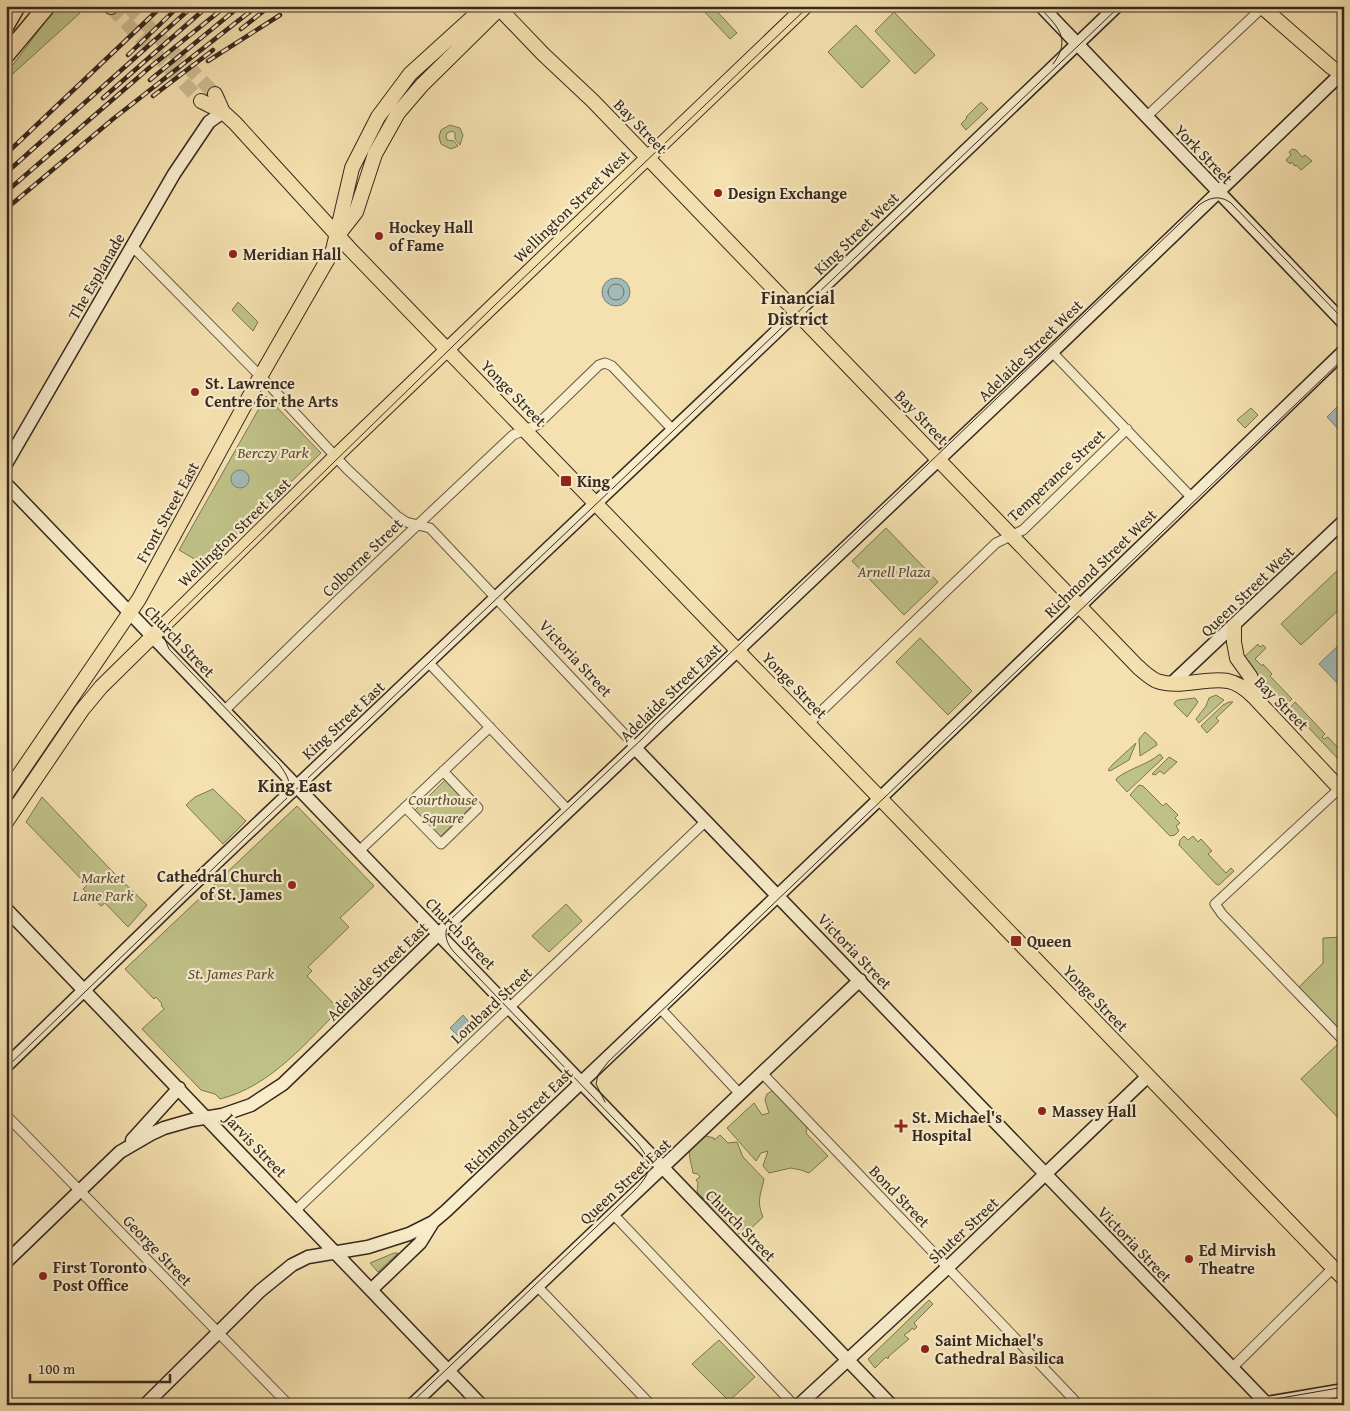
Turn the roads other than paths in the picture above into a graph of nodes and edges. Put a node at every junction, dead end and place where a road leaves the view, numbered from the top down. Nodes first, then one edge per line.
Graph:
1 (17, 6) edge
2 (47, 6) edge
3 (485, 6) edge
4 (806, 6) edge
5 (1040, 6) edge
6 (1117, 6) edge
7 (500, 7) edge
8 (1263, 7) edge
9 (6, 25) edge
10 (1077, 44) junction
11 (6, 55) edge
12 (410, 74) junction
13 (1343, 75) edge
14 (422, 85) junction
15 (215, 94) tunnel mouth
16 (201, 101) tunnel mouth
17 (223, 112) junction
18 (1146, 118) junction
19 (647, 158) junction
20 (355, 163) junction
21 (369, 168) junction
22 (1218, 192) junction
23 (338, 235) junction
24 (132, 246) junction
25 (797, 312) junction
26 (1344, 323) edge
27 (447, 349) junction
28 (1344, 351) edge
29 (1052, 352) junction
30 (260, 377) junction
31 (524, 429) junction
32 (1127, 429) junction
33 (673, 430) junction
34 (336, 456) junction
35 (938, 460) junction
36 (6, 464) edge
37 (6, 484) edge
38 (1192, 498) junction
39 (596, 504) junction
40 (1344, 521) edge
41 (417, 525) junction
42 (1010, 536) junction
43 (496, 598) junction
44 (1078, 607) junction
45 (130, 613) junction
46 (1234, 626) junction
47 (152, 635) junction
48 (738, 651) junction
49 (428, 662) junction
50 (1172, 684) junction
51 (1262, 706) junction
52 (224, 711) junction
53 (808, 724) junction
54 (490, 727) junction
55 (635, 748) junction
56 (443, 772) junction
57 (8, 786) edge
58 (297, 786) junction
59 (1342, 791) edge
60 (880, 798) junction
61 (405, 807) junction
62 (569, 811) junction
63 (706, 821) junction
64 (6, 822) edge
65 (359, 851) junction
66 (778, 895) junction
67 (6, 909) edge
68 (439, 934) junction
69 (860, 980) junction
70 (85, 990) junction
71 (659, 1007) junction
72 (510, 1008) junction
73 (1344, 1041) edge
74 (6, 1066) edge
75 (762, 1073) junction
76 (1148, 1076) junction
77 (581, 1081) junction
78 (179, 1088) junction
79 (740, 1094) junction
80 (6, 1115) edge
81 (207, 1117) junction
82 (120, 1152) junction
83 (663, 1167) junction
84 (1046, 1174) junction
85 (80, 1191) junction
86 (296, 1210) junction
87 (613, 1214) junction
88 (433, 1222) junction
89 (334, 1252) junction
90 (6, 1262) edge
91 (948, 1267) junction
92 (1333, 1268) junction
93 (1344, 1279) edge
94 (537, 1286) junction
95 (371, 1290) junction
96 (218, 1333) junction
97 (848, 1360) junction
98 (1232, 1368) junction
99 (449, 1370) junction
100 (1344, 1390) edge
101 (1263, 1404) edge
102 (145, 1405) edge
103 (289, 1405) edge
104 (412, 1405) edge
105 (481, 1405) edge
106 (651, 1405) edge
107 (794, 1405) edge
108 (799, 1405) edge
109 (891, 1405) edge
110 (1079, 1405) edge

1 - 9 highway
2 - 11 highway
3 - 12 main road
4 - 19 main road, Wellington Street West
5 - 10 main road, York Street
6 - 10 main road, King Street West
7 - 14 main road
7 - 19 main road, Bay Street
8 - 13 main road
8 - 18 street
10 - 18 main road, York Street
10 - 25 main road, King Street West
12 - 14 main road
12 - 20 main road
13 - 22 main road, Adelaide Street West
14 - 21 main road
15 - 17 main road, Yonge Street
16 - 17 main road, Yonge Street
17 - 23 main road, Yonge Street
17 - 24 main road, The Esplanade
18 - 22 main road, York Street
19 - 25 main road, Bay Street
19 - 27 main road, Wellington Street West
20 - 21 main road
20 - 23 main road
21 - 23 main road
22 - 26 main road, York Street
22 - 29 main road, Adelaide Street West
23 - 27 main road, Yonge Street
23 - 30 main road, Front Street East
24 - 30 street, Victoria Street
24 - 36 main road, The Esplanade
25 - 33 main road, King Street West
25 - 35 main road, Bay Street
27 - 31 main road, Yonge Street
27 - 34 main road, Wellington Street East
28 - 38 main road, Richmond Street West
29 - 32 street
29 - 35 main road, Adelaide Street West
30 - 34 street, Victoria Street
30 - 45 main road, Front Street East
31 - 33 street, Colborne Street
31 - 39 main road, Yonge Street
31 - 41 street, Colborne Street
32 - 38 street
32 - 42 street, Temperance Street
33 - 39 main road, King Street West
34 - 41 street, Victoria Street
34 - 47 main road, Wellington Street East
35 - 42 main road, Bay Street
35 - 48 main road, Adelaide Street West
37 - 45 main road, Church Street
38 - 44 main road, Richmond Street West
39 - 43 main road, King Street East
39 - 48 main road, Yonge Street
40 - 46 main road, Queen Street West
41 - 43 street, Victoria Street
41 - 52 street, Colborne Street
42 - 44 main road, Bay Street
42 - 53 street, Temperance Street
43 - 49 main road, King Street East
43 - 55 street, Victoria Street
44 - 50 main road, Bay Street
44 - 60 main road, Richmond Street West
45 - 47 main road, Church Street
45 - 57 main road, Front Street East
46 - 50 main road, Queen Street West
46 - 51 main road
47 - 52 main road, Church Street
47 - 64 main road
48 - 53 main road, Yonge Street
48 - 55 main road, Adelaide Street East
49 - 54 street
49 - 58 main road, King Street East
50 - 51 main road, Bay Street
51 - 59 main road, Bay Street
52 - 58 main road, Church Street
53 - 60 main road, Yonge Street
54 - 56 street
54 - 62 street
55 - 62 main road, Adelaide Street East
55 - 63 main road, Victoria Street
56 - 61 street
56 - 61 street
58 - 65 main road, Church Street
58 - 70 main road, King Street East
59 - 73 street
60 - 66 main road, Richmond Street East
60 - 76 main road, Yonge Street
61 - 65 street
62 - 68 main road, Adelaide Street East
63 - 66 main road, Victoria Street
63 - 72 street, Lombard Street
65 - 68 main road, Church Street
66 - 69 main road, Victoria Street
66 - 71 main road, Richmond Street East
67 - 70 main road, Jarvis Street
68 - 72 main road, Church Street
68 - 81 main road, Adelaide Street East
69 - 75 main road, Queen Street East
69 - 84 main road, Victoria Street
70 - 74 main road, King Street East
70 - 78 main road, Jarvis Street
71 - 77 main road, Richmond Street East
71 - 79 street
72 - 77 main road, Church Street
72 - 86 street, Lombard Street
75 - 79 main road, Queen Street East
75 - 91 street, Bond Street
76 - 84 main road, Shuter Street
76 - 92 main road, Yonge Street
77 - 83 main road, Church Street
77 - 88 main road, Richmond Street East
78 - 81 main road, Jarvis Street
78 - 82 main road
79 - 83 main road, Queen Street East
80 - 85 street, George Street
81 - 82 main road, Adelaide Street East
81 - 86 main road, Jarvis Street
82 - 85 main road, Adelaide Street East
83 - 87 main road, Queen Street East
83 - 97 main road, Church Street
84 - 91 main road, Shuter Street
84 - 98 main road, Victoria Street
85 - 90 main road, Adelaide Street East
85 - 96 street, George Street
86 - 89 main road, Jarvis Street
87 - 94 main road, Queen Street East
87 - 107 street
88 - 89 main road, Richmond Street East
88 - 95 main road
89 - 95 main road, Jarvis Street
89 - 96 main road, Richmond Street East
91 - 97 main road, Shuter Street
91 - 110 street, Bond Street
92 - 93 main road, Yonge Street
92 - 98 street
94 - 99 main road, Queen Street East
94 - 106 street
95 - 99 main road, Jarvis Street
96 - 102 main road, Richmond Street East
96 - 103 street, George Street
97 - 108 main road, Shuter Street
97 - 109 main road, Church Street
98 - 101 main road, Victoria Street
99 - 104 main road, Queen Street East
99 - 105 main road, Jarvis Street
100 - 101 main road

